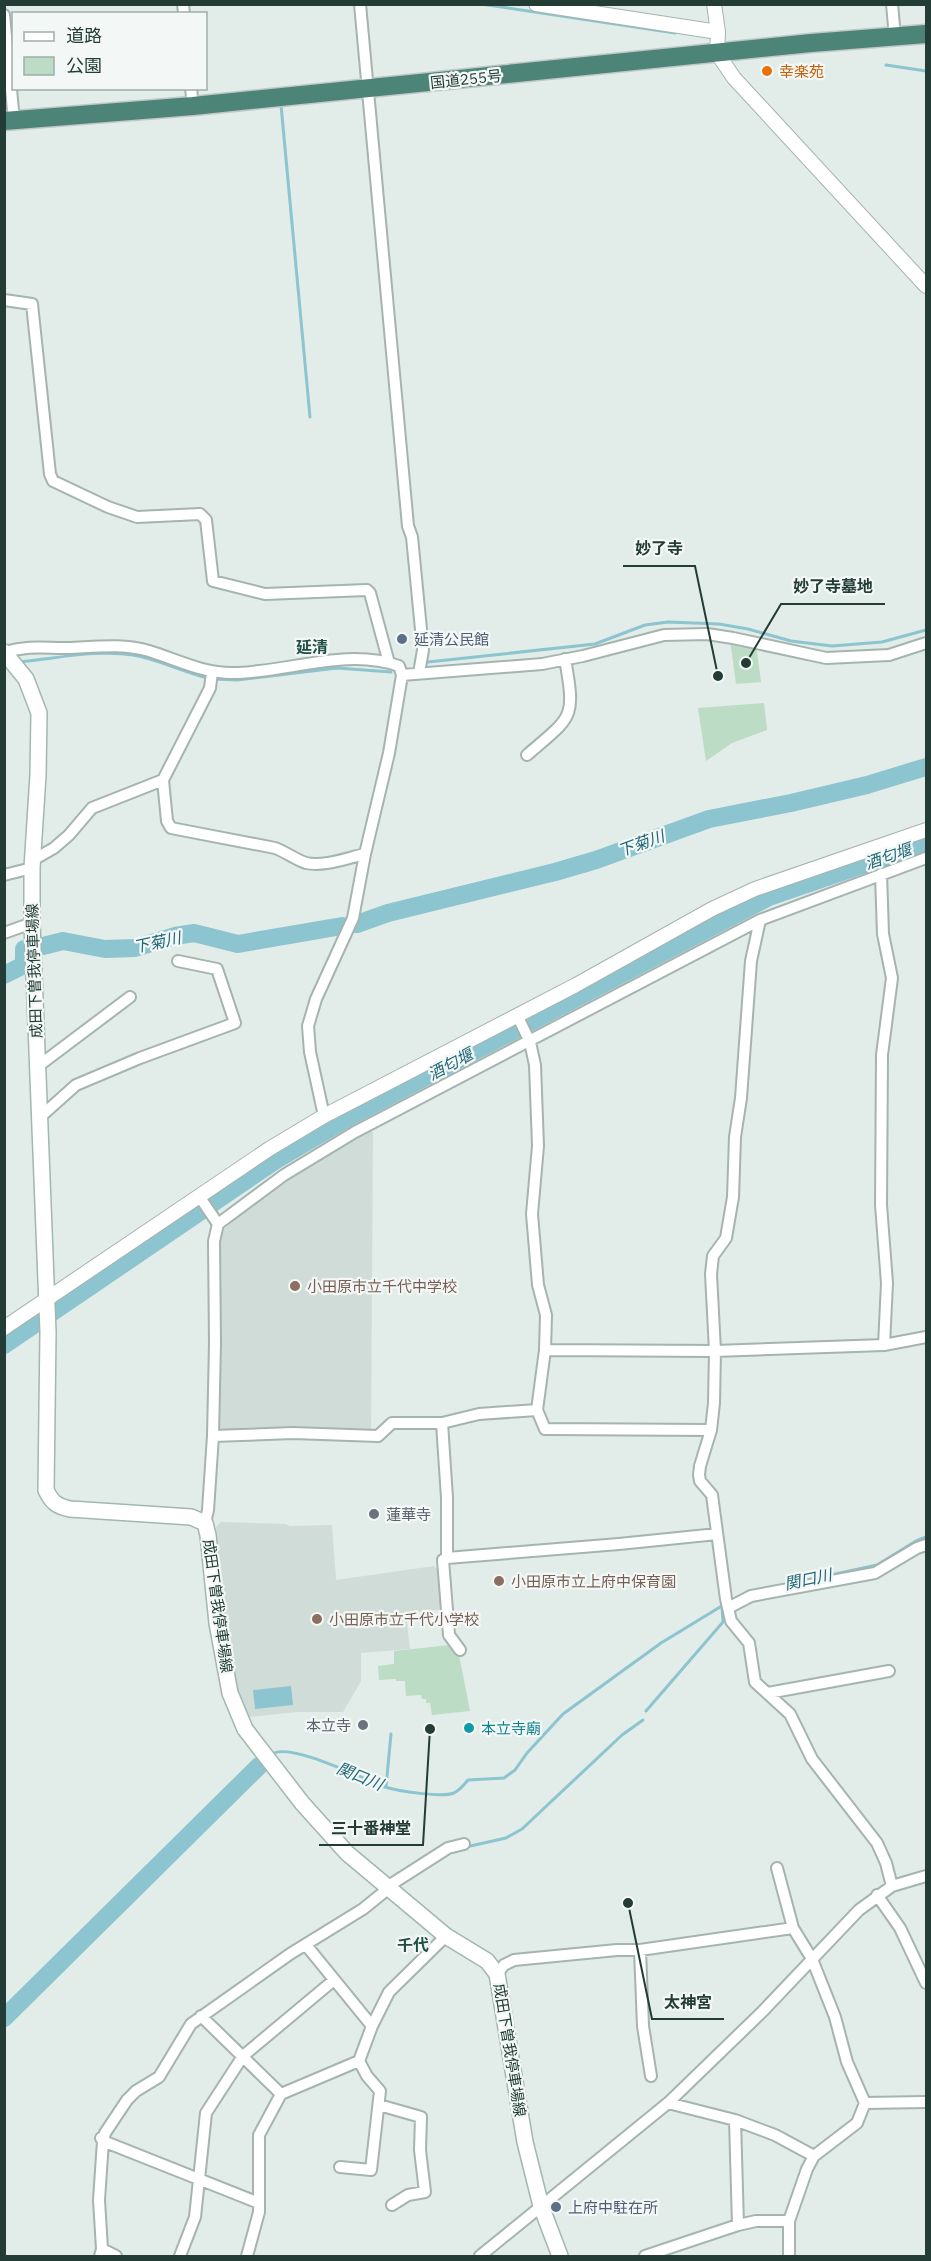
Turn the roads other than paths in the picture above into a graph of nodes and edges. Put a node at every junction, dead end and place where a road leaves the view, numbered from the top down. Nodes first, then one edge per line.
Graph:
1 (360, 4) edge
2 (536, 4) edge
3 (714, 4) edge
4 (892, 4) edge
5 (4, 15) edge
6 (718, 32) junction
7 (895, 37) junction
8 (924, 38) edge
9 (717, 53) junction
10 (367, 88) junction
11 (192, 97) edge
12 (9, 121) edge
13 (927, 286) edge
14 (4, 300) edge
15 (927, 643) edge
16 (5, 652) edge
17 (565, 659) junction
18 (389, 663) junction
19 (419, 673) junction
20 (402, 675) junction
21 (211, 677) junction
22 (527, 755) dead end
23 (162, 780) junction
24 (927, 830) edge
25 (365, 854) junction
26 (927, 858) edge
27 (32, 864) junction
28 (881, 874) junction
29 (4, 875) edge
30 (760, 920) junction
31 (32, 923) junction
32 (4, 933) edge
33 (178, 961) dead end
34 (130, 997) dead end
35 (517, 1015) junction
36 (530, 1042) junction
37 (37, 1067) junction
38 (324, 1116) junction
39 (39, 1118) junction
40 (199, 1196) junction
41 (215, 1220) junction
42 (46, 1300) junction
43 (4, 1328) edge
44 (927, 1337) edge
45 (884, 1345) junction
46 (545, 1350) junction
47 (716, 1351) junction
48 (537, 1410) junction
49 (442, 1423) junction
50 (711, 1430) junction
51 (213, 1436) junction
52 (205, 1523) junction
53 (717, 1534) junction
54 (927, 1545) edge
55 (447, 1558) junction
56 (727, 1603) junction
57 (460, 1650) dead end
58 (889, 1671) dead end
59 (768, 1693) junction
60 (464, 1844) dead end
61 (777, 1868) dead end
62 (927, 1876) edge
63 (892, 1886) junction
64 (388, 1888) junction
65 (877, 1895) junction
66 (793, 1928) junction
67 (446, 1936) junction
68 (306, 1945) junction
69 (640, 1950) junction
70 (812, 1959) junction
71 (497, 1974) junction
72 (334, 1980) junction
73 (927, 1983) edge
74 (201, 2016) junction
75 (372, 2026) junction
76 (243, 2056) junction
77 (359, 2061) junction
78 (651, 2076) dead end
79 (281, 2094) junction
80 (927, 2102) edge
81 (668, 2103) junction
82 (865, 2103) junction
83 (379, 2105) junction
84 (735, 2120) junction
85 (101, 2138) junction
86 (814, 2156) junction
87 (340, 2167) dead end
88 (199, 2178) junction
89 (259, 2203) junction
90 (392, 2205) dead end
91 (541, 2206) junction
92 (789, 2221) junction
93 (738, 2225) junction
94 (101, 2253) edge
95 (116, 2256) edge
96 (180, 2256) edge
97 (248, 2256) edge
98 (480, 2256) edge
99 (560, 2256) edge
100 (645, 2256) edge
101 (789, 2256) edge

1 - 10 street
2 - 6 street
3 - 6 street
4 - 7 street
5 - 12 street
6 - 9 street
7 - 8 highway, 国道255号
7 - 9 highway, 国道255号
9 - 10 highway, 国道255号
9 - 13 street
10 - 11 highway, 国道255号
10 - 19 street
11 - 12 highway, 国道255号
14 - 18 street
15 - 17 street
16 - 21 street
16 - 27 main road, 成田下曽我停車場線
17 - 19 street
17 - 22 street
18 - 20 street
18 - 21 street
19 - 20 street
20 - 25 street
21 - 23 street
23 - 25 street
23 - 27 street
24 - 35 street
25 - 38 street
26 - 28 street
27 - 29 street
27 - 31 main road, 成田下曽我停車場線
28 - 30 street
28 - 45 street
30 - 36 street
30 - 47 street
31 - 32 street
31 - 37 main road, 成田下曽我停車場線
33 - 39 street
34 - 37 street
35 - 36 street
35 - 38 street
36 - 41 street
36 - 46 street
37 - 39 main road, 成田下曽我停車場線
38 - 40 street
39 - 42 main road, 成田下曽我停車場線
40 - 41 street
40 - 42 street
41 - 51 street
42 - 43 street
42 - 52 main road, 成田下曽我停車場線
44 - 45 street
45 - 47 street
46 - 47 street
46 - 48 street
47 - 50 street
48 - 49 street
48 - 50 street
49 - 51 street
49 - 55 street
50 - 53 street
51 - 52 street
52 - 64 main road, 成田下曽我停車場線
53 - 55 street
53 - 56 street
54 - 56 street
55 - 57 street
56 - 59 street
58 - 59 street
59 - 63 street
60 - 64 street
61 - 66 street
62 - 63 street
63 - 65 street
64 - 67 main road, 成田下曽我停車場線
64 - 68 street
65 - 70 street
65 - 73 street
66 - 69 street
66 - 70 street
67 - 71 main road, 成田下曽我停車場線
67 - 75 street
68 - 72 street
68 - 74 street
69 - 71 street
69 - 78 street
70 - 81 street
70 - 82 street
71 - 91 main road, 成田下曽我停車場線
72 - 75 street
72 - 76 street
74 - 76 street
74 - 85 street
75 - 77 street
76 - 79 street
76 - 88 street
77 - 79 street
77 - 83 street
79 - 89 street
80 - 82 street
81 - 84 street
81 - 91 street
82 - 86 street
83 - 87 street
83 - 90 street
84 - 86 street
84 - 93 street
85 - 88 street
85 - 94 street
86 - 92 street
88 - 89 street
88 - 96 street
89 - 97 street
91 - 98 street
91 - 99 main road, 成田下曽我停車場線
92 - 93 street
92 - 101 street
93 - 100 street
94 - 95 street

